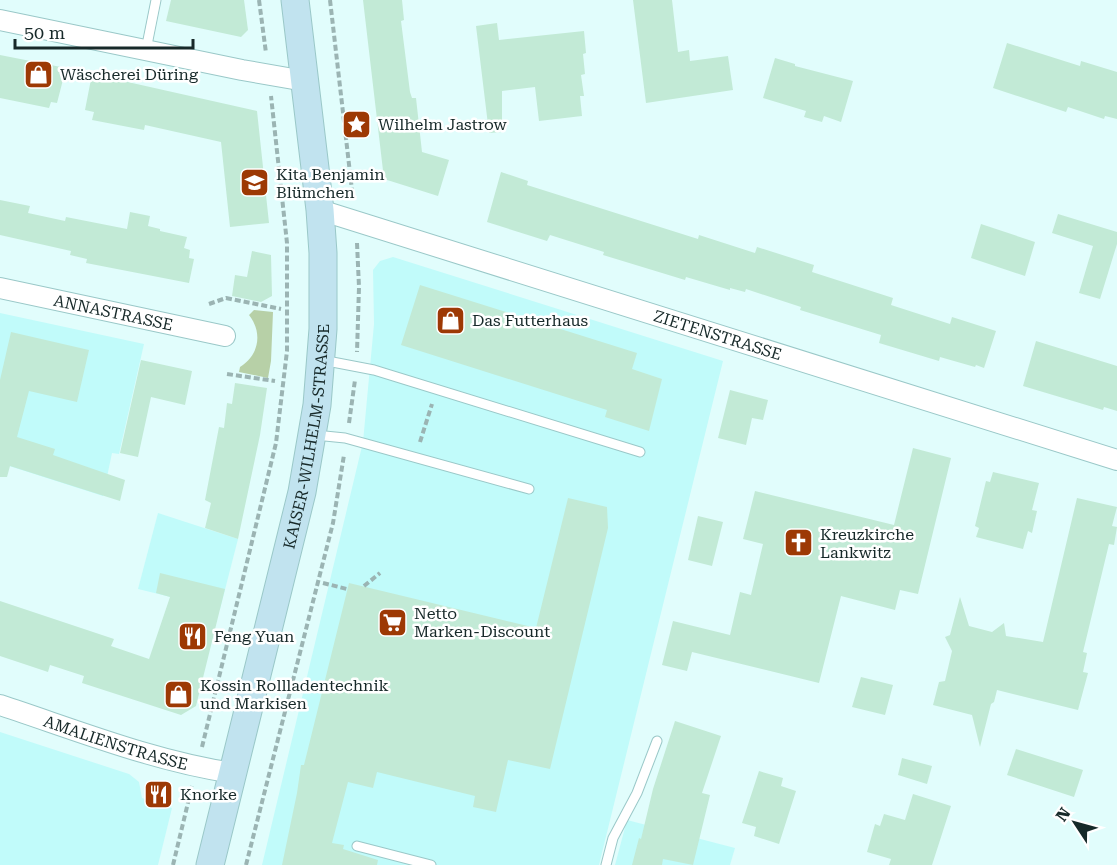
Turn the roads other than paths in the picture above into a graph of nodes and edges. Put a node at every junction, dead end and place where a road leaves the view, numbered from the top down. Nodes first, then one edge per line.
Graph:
1 (156, 0) edge
2 (295, 0) edge
3 (0, 20) edge
4 (146, 50) junction
5 (305, 81) junction
6 (320, 210) junction
7 (0, 288) edge
8 (225, 336) dead end
9 (321, 359) junction
10 (313, 435) junction
11 (640, 452) dead end
12 (1117, 460) edge
13 (529, 489) dead end
14 (0, 705) edge
15 (657, 741) dead end
16 (233, 773) junction
17 (357, 846) dead end
18 (210, 865) edge
19 (430, 865) edge
20 (606, 865) edge

1 - 4 lane
2 - 5 main road, KAISER-WILHELM-STRASSE
3 - 4 street
4 - 5 street
5 - 6 main road, KAISER-WILHELM-STRASSE
6 - 9 main road, KAISER-WILHELM-STRASSE
6 - 12 street, ZIETENSTRASSE
7 - 8 street, ANNASTRASSE
9 - 10 main road, KAISER-WILHELM-STRASSE
9 - 11 lane
10 - 13 lane
10 - 16 main road, KAISER-WILHELM-STRASSE
14 - 16 street, AMALIENSTRASSE
15 - 20 lane
16 - 18 main road, KAISER-WILHELM-STRASSE
17 - 19 lane

